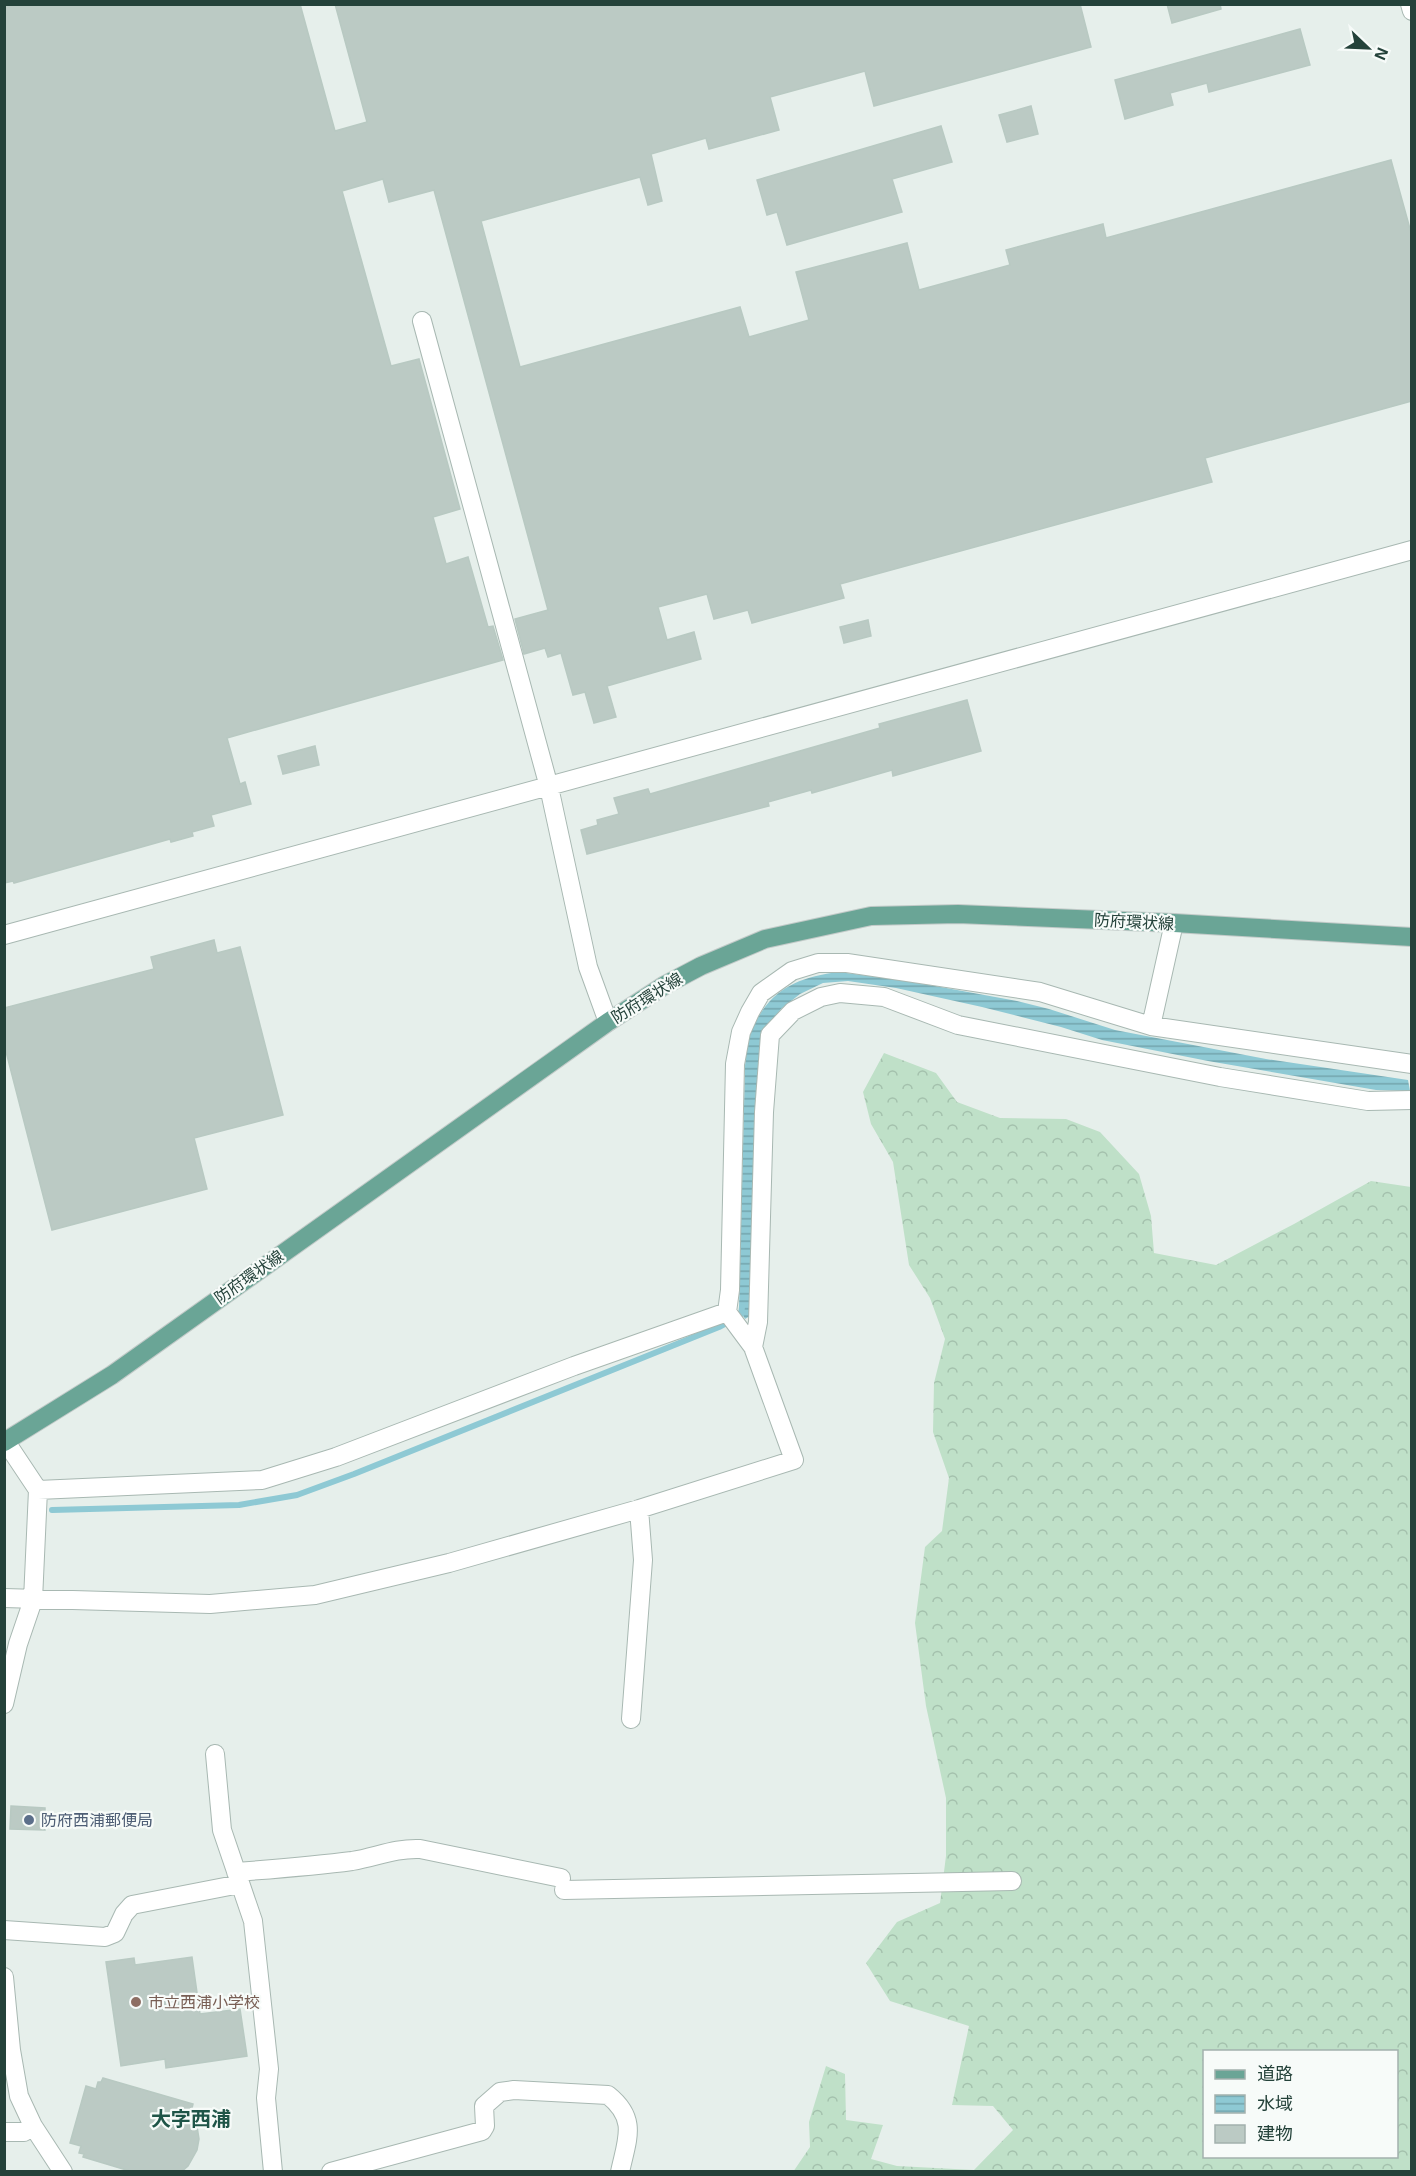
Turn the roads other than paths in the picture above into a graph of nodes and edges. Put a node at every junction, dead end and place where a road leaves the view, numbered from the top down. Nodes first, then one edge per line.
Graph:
1 (1410, 4) edge
2 (1412, 11) edge
3 (423, 321) dead end
4 (1412, 550) edge
5 (549, 787) junction
6 (1174, 923) junction
7 (4, 935) edge
8 (1412, 937) edge
9 (608, 1022) junction
10 (1151, 1026) junction
11 (1412, 1064) edge
12 (1412, 1100) edge
13 (727, 1312) junction
14 (753, 1347) junction
15 (5, 1442) edge
16 (38, 1490) junction
17 (639, 1509) junction
18 (4, 1598) edge
19 (33, 1600) junction
20 (4, 1704) edge
21 (631, 1719) dead end
22 (215, 1754) dead end
23 (238, 1878) junction
24 (1012, 1881) dead end
25 (4, 1930) edge
26 (4, 1977) edge
27 (33, 2126) junction
28 (4, 2132) edge
29 (63, 2172) edge
30 (273, 2172) edge
31 (331, 2172) edge
32 (620, 2172) edge

1 - 2 street
3 - 5 street
4 - 5 street
5 - 7 street
5 - 9 street
6 - 8 main road, 防府環状線
6 - 9 main road, 防府環状線
6 - 10 street
9 - 15 main road, 防府環状線
10 - 11 street
10 - 13 street
12 - 14 street
13 - 14 street
13 - 16 street
14 - 17 street
15 - 16 street
16 - 19 street
17 - 19 street
17 - 21 street
18 - 19 street
19 - 20 street
22 - 23 street
23 - 24 street
23 - 25 street
23 - 30 street
26 - 27 street
27 - 28 street
27 - 29 street
31 - 32 street

